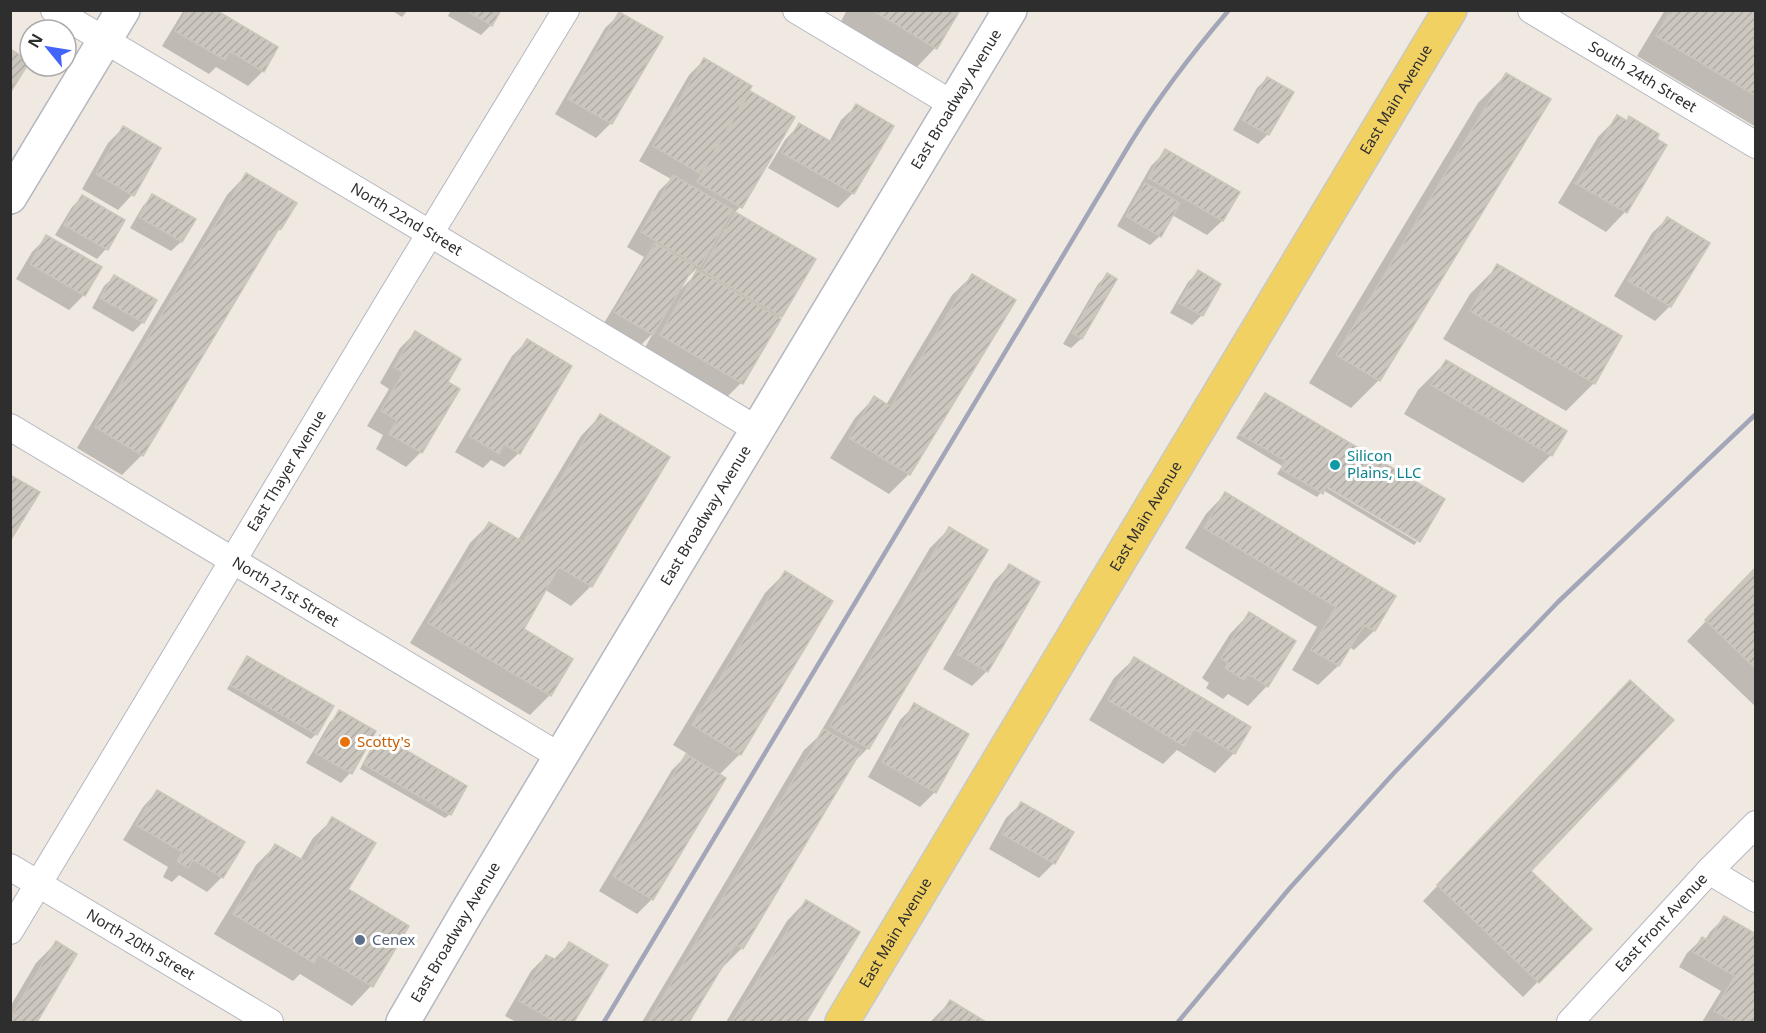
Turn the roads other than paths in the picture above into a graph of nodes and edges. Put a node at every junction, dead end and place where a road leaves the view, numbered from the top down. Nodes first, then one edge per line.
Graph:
1 (54, 10) edge
2 (123, 10) edge
3 (566, 10) edge
4 (796, 10) edge
5 (1010, 10) edge
6 (1450, 10) edge
7 (1530, 10) edge
8 (104, 42) junction
9 (954, 105) junction
10 (1755, 146) edge
11 (10, 197) edge
12 (429, 234) junction
13 (10, 427) edge
14 (758, 430) junction
15 (233, 560) junction
16 (561, 757) junction
17 (1755, 824) edge
18 (10, 867) edge
19 (1709, 871) junction
20 (39, 884) junction
21 (1755, 899) edge
22 (10, 931) edge
23 (270, 1023) edge
24 (403, 1023) edge
25 (842, 1023) edge
26 (1570, 1023) edge

1 - 8 street, North 22nd Street
2 - 8 street
3 - 12 street, East Thayer Avenue
4 - 9 street
5 - 9 street, East Broadway Avenue
6 - 25 main road, East Main Avenue
7 - 10 street, South 24th Street
8 - 11 street
8 - 12 street, North 22nd Street
9 - 14 street, East Broadway Avenue
12 - 14 street, North 22nd Street
12 - 15 street, East Thayer Avenue
13 - 15 street, North 21st Street
14 - 16 street, East Broadway Avenue
15 - 16 street, North 21st Street
15 - 20 street, East Thayer Avenue
16 - 24 street, East Broadway Avenue
17 - 19 street, East Front Avenue
18 - 20 street, North 20th Street
19 - 21 street
19 - 26 street, East Front Avenue
20 - 22 street, East Thayer Avenue
20 - 23 street, North 20th Street

